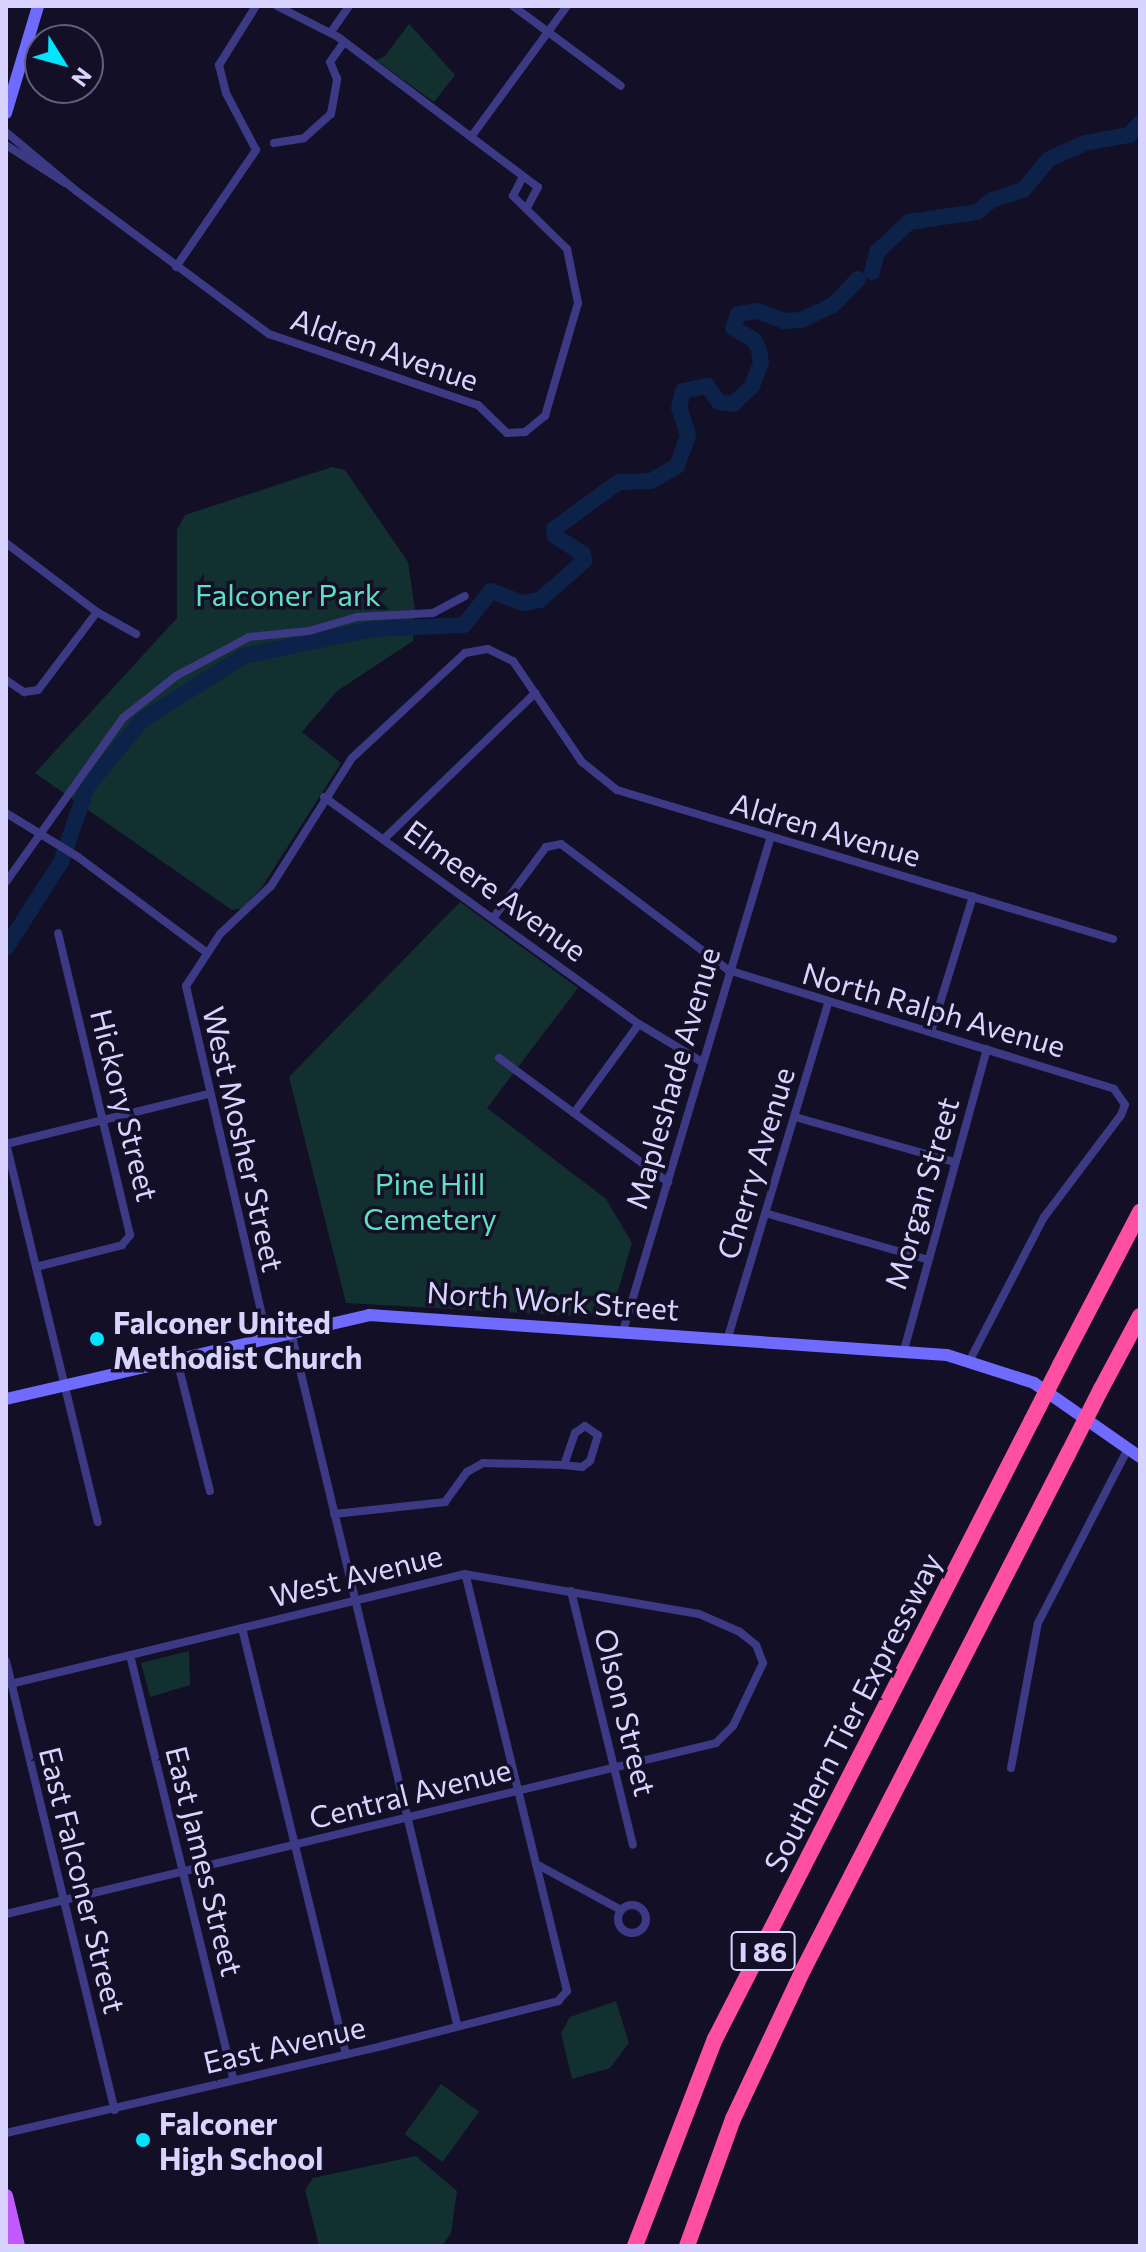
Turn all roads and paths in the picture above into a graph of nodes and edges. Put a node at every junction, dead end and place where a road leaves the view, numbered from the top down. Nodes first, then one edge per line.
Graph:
1 (38, 6) edge
2 (256, 6) edge
3 (349, 6) edge
4 (513, 6) edge
5 (567, 6) edge
6 (279, 8) edge
7 (331, 32) junction
8 (547, 32) junction
9 (344, 42) junction
10 (621, 86) dead end
11 (6, 113) edge
12 (6, 132) edge
13 (471, 137) junction
14 (274, 143) dead end
15 (6, 145) edge
16 (523, 176) junction
17 (66, 183) junction
18 (527, 208) junction
19 (176, 267) junction
20 (6, 543) edge
21 (465, 596) dead end
22 (97, 612) junction
23 (136, 634) dead end
24 (493, 649) joint
25 (6, 680) edge
26 (535, 693) junction
27 (324, 797) junction
28 (6, 813) edge
29 (42, 838) junction
30 (385, 838) junction
31 (770, 839) junction
32 (6, 882) edge
33 (973, 896) junction
34 (494, 917) junction
35 (58, 933) dead end
36 (1113, 939) dead end
37 (206, 952) junction
38 (728, 970) junction
39 (828, 1003) junction
40 (639, 1024) junction
41 (931, 1032) junction
42 (987, 1049) junction
43 (499, 1058) dead end
44 (702, 1062) junction
45 (208, 1094) junction
46 (574, 1113) junction
47 (795, 1117) junction
48 (104, 1120) junction
49 (6, 1144) edge
50 (954, 1162) junction
51 (668, 1182) junction
52 (1140, 1212) edge
53 (765, 1213) junction
54 (925, 1259) junction
55 (36, 1267) junction
56 (1140, 1316) edge
57 (291, 1331) junction
58 (623, 1331) junction
59 (267, 1337) junction
60 (728, 1337) junction
61 (904, 1350) junction
62 (177, 1360) junction
63 (970, 1360) junction
64 (65, 1386) junction
65 (6, 1399) edge
66 (1128, 1449) junction
67 (1140, 1457) edge
68 (564, 1465) junction
69 (210, 1491) dead end
70 (334, 1514) junction
71 (98, 1522) dead end
72 (465, 1574) junction
73 (571, 1591) junction
74 (355, 1600) junction
75 (242, 1628) junction
76 (756, 1645) joint
77 (130, 1655) junction
78 (6, 1661) edge
79 (12, 1684) junction
80 (615, 1768) junction
81 (1011, 1768) dead end
82 (518, 1790) junction
83 (406, 1817) junction
84 (633, 1845) dead end
85 (296, 1847) junction
86 (536, 1864) junction
87 (182, 1875) junction
88 (64, 1902) junction
89 (621, 1910) dead end
90 (6, 1914) edge
91 (457, 2024) junction
92 (346, 2054) junction
93 (233, 2079) junction
94 (115, 2110) junction
95 (6, 2133) edge
96 (6, 2196) edge
97 (6, 2237) edge
98 (8, 2246) edge
99 (18, 2246) edge
100 (635, 2246) edge
101 (687, 2246) edge

1 - 11 street
2 - 19 street
3 - 7 street
4 - 8 street
5 - 8 street
6 - 7 street
7 - 9 street
8 - 10 street
8 - 13 street
9 - 13 street
9 - 14 street
12 - 17 street, Aldren Avenue
13 - 16 street
15 - 17 street, Aldren Avenue
16 - 18 street
16 - 18 street
17 - 19 street, Aldren Avenue
18 - 19 street, Aldren Avenue
20 - 22 street
21 - 29 street
22 - 23 street
22 - 25 street
24 - 26 street, Aldren Avenue
24 - 27 street, West Mosher Street
26 - 30 street
26 - 31 street, Aldren Avenue
27 - 30 street, Elmeere Avenue
27 - 37 street, West Mosher Street
28 - 29 street
29 - 32 street
29 - 37 street
30 - 34 street, Elmeere Avenue
31 - 33 street, Aldren Avenue
31 - 38 street, Mapleshade Avenue
33 - 36 street, Aldren Avenue
33 - 41 street
34 - 38 street, North Ralph Avenue
34 - 40 street, Elmeere Avenue
35 - 48 street, Hickory Street
37 - 45 street, West Mosher Street
38 - 39 street, North Ralph Avenue
38 - 44 street, Mapleshade Avenue
39 - 41 street, North Ralph Avenue
39 - 47 street, Cherry Avenue
40 - 44 street, Elmeere Avenue
40 - 46 street
41 - 42 street, North Ralph Avenue
42 - 50 street, Morgan Street
42 - 63 street, North Ralph Avenue
43 - 46 street
44 - 51 street, Mapleshade Avenue
45 - 48 street
45 - 59 street, West Mosher Street
46 - 51 street
47 - 50 street
47 - 53 street, Cherry Avenue
48 - 49 street
48 - 55 street, Hickory Street
49 - 55 street
50 - 54 street, Morgan Street
51 - 58 street, Mapleshade Avenue
52 - 100 highway, Southern Tier Expressway / I 86, bridge
53 - 54 street
53 - 60 street, Cherry Avenue
54 - 61 street, Morgan Street
55 - 64 street
56 - 101 highway, I 86, bridge
57 - 58 street, North Work Street
57 - 59 street, North Work Street
57 - 70 street
58 - 60 street, North Work Street
59 - 62 street, North Work Street
60 - 61 street, North Work Street
61 - 63 street, North Work Street
62 - 64 street, North Work Street
62 - 69 street
63 - 66 street, North Work Street
64 - 65 street, North Work Street
64 - 71 street
66 - 67 street, North Work Street
66 - 81 street
68 - 68 street
68 - 70 street
70 - 74 street
72 - 73 street, West Avenue
72 - 74 street, West Avenue
72 - 82 street
73 - 76 street, West Avenue
73 - 80 street, Olson Street
74 - 75 street, West Avenue
74 - 83 street
75 - 77 street, West Avenue
75 - 85 street
76 - 80 street, Central Avenue
77 - 79 street, West Avenue
77 - 87 street, East James Street
78 - 79 street, East Falconer Street
79 - 88 street, East Falconer Street
80 - 82 street, Central Avenue
80 - 84 street, Olson Street
82 - 83 street, Central Avenue
82 - 86 street
83 - 85 street, Central Avenue
83 - 91 street
85 - 87 street, Central Avenue
85 - 92 street
86 - 89 street
86 - 91 street, East Avenue
87 - 88 street, Central Avenue
87 - 93 street, East James Street
88 - 90 street, Central Avenue
88 - 94 street, East Falconer Street
91 - 92 street, East Avenue
92 - 93 street, East Avenue
93 - 94 street, East Avenue
94 - 95 street, East Avenue
96 - 99 main road
97 - 98 main road

